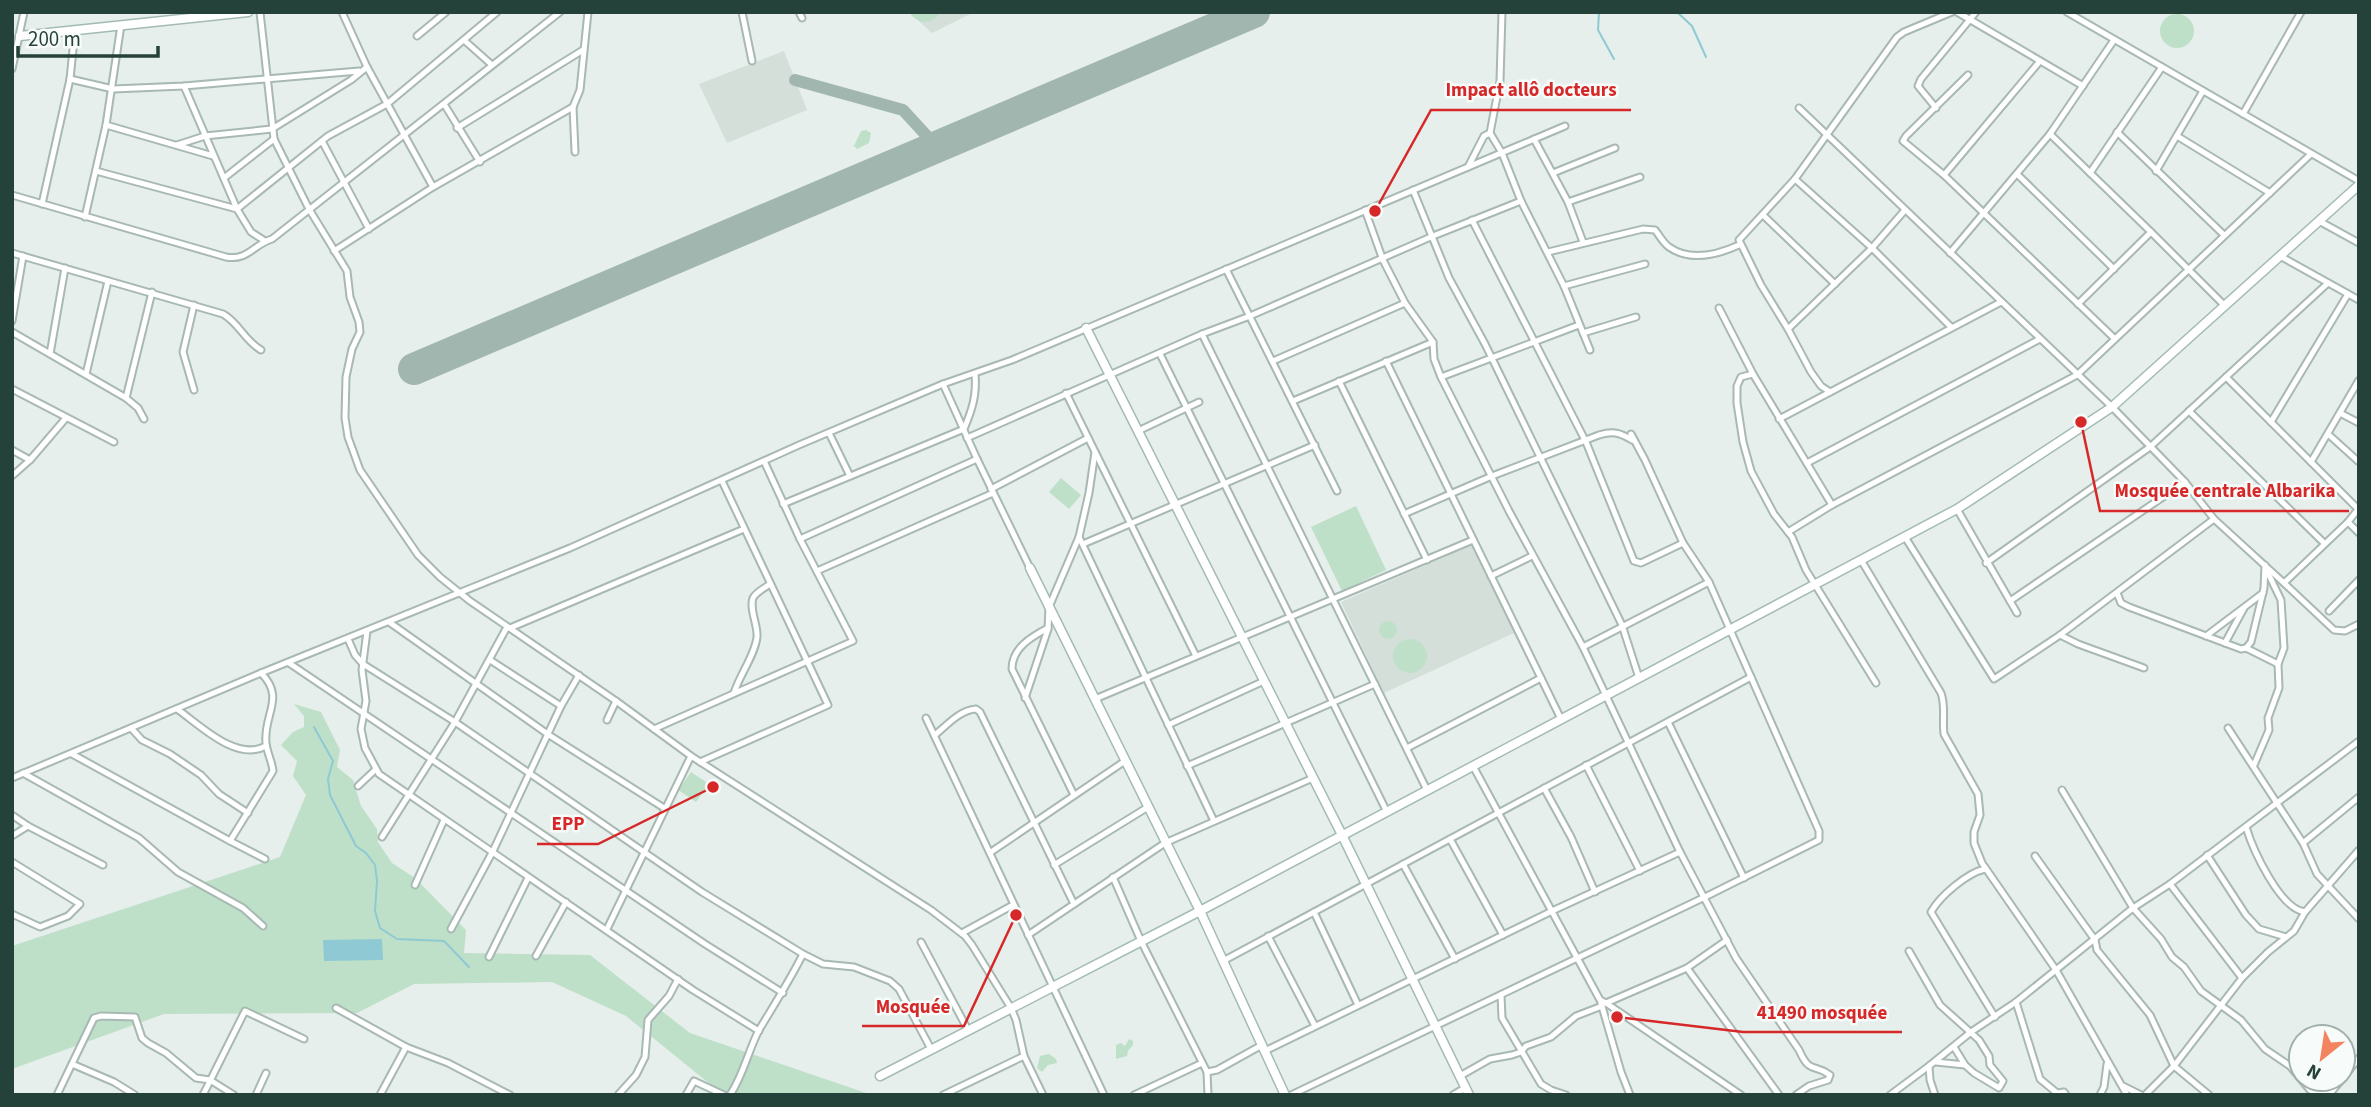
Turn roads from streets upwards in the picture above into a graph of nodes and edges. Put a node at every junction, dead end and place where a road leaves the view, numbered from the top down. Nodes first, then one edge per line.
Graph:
1 (24, 12) edge
2 (248, 12) edge
3 (260, 12) edge
4 (342, 12) edge
5 (446, 12) edge
6 (497, 12) edge
7 (560, 12) edge
8 (588, 12) edge
9 (742, 12) edge
10 (1502, 12) edge
11 (1952, 12) edge
12 (1957, 12) edge
13 (1976, 12) edge
14 (2068, 12) edge
15 (2301, 12) edge
16 (1970, 20) junction
17 (12, 24) edge
18 (121, 25) junction
19 (21, 26) junction
20 (75, 30) junction
21 (20, 36) junction
22 (417, 36) dead end
23 (2114, 40) junction
24 (465, 41) junction
25 (583, 50) junction
26 (752, 61) dead end
27 (2040, 61) junction
28 (492, 65) junction
29 (366, 66) junction
30 (2162, 67) junction
31 (12, 69) edge
32 (359, 71) junction
33 (1968, 75) dead end
34 (267, 78) junction
35 (70, 79) junction
36 (184, 86) junction
37 (2083, 86) junction
38 (113, 89) junction
39 (2203, 91) junction
40 (387, 104) junction
41 (444, 104) junction
42 (573, 107) junction
43 (1799, 108) dead end
44 (1936, 108) junction
45 (2243, 114) junction
46 (106, 125) junction
47 (1565, 126) dead end
48 (457, 128) junction
49 (272, 129) junction
50 (2117, 132) junction
51 (1490, 133) junction
52 (2050, 134) junction
53 (1828, 135) junction
54 (205, 136) junction
55 (403, 136) junction
56 (2177, 136) junction
57 (274, 139) junction
58 (1534, 139) junction
59 (322, 141) junction
60 (177, 145) junction
61 (1615, 148) dead end
62 (575, 152) dead end
63 (1502, 153) junction
64 (2311, 154) junction
65 (214, 156) junction
66 (480, 162) junction
67 (1468, 167) junction
68 (289, 169) junction
69 (96, 171) junction
70 (2157, 171) junction
71 (1553, 173) junction
72 (2090, 173) junction
73 (1944, 174) junction
74 (2017, 174) junction
75 (1640, 177) dead end
76 (224, 178) junction
77 (1795, 179) junction
78 (345, 181) junction
79 (2359, 183) edge
80 (433, 187) junction
81 (1413, 190) junction
82 (2270, 193) junction
83 (12, 195) edge
84 (1521, 201) junction
85 (1568, 202) junction
86 (42, 204) junction
87 (237, 209) junction
88 (309, 209) junction
89 (1366, 210) junction
90 (1905, 210) junction
91 (1984, 213) junction
92 (1763, 215) junction
93 (85, 217) junction
94 (1472, 220) junction
95 (2319, 221) junction
96 (369, 229) junction
97 (2151, 233) junction
98 (2224, 235) junction
99 (1433, 236) junction
100 (264, 241) junction
101 (1583, 242) junction
102 (2359, 243) edge
103 (1739, 245) junction
104 (1871, 247) junction
105 (334, 251) junction
106 (12, 253) edge
107 (1548, 253) junction
108 (1950, 253) junction
109 (23, 256) junction
110 (2280, 256) junction
111 (1383, 260) junction
112 (1645, 264) dead end
113 (65, 268) junction
114 (1226, 269) junction
115 (2114, 269) junction
116 (2188, 269) junction
117 (108, 281) junction
118 (2328, 283) junction
119 (1835, 284) junction
120 (1564, 286) junction
121 (152, 292) junction
122 (2348, 294) junction
123 (2359, 300) edge
124 (2001, 302) junction
125 (1405, 303) junction
126 (2078, 304) junction
127 (194, 305) junction
128 (2225, 306) junction
129 (1719, 308) dead end
130 (1250, 316) junction
131 (1636, 317) dead end
132 (12, 321) edge
133 (1579, 325) junction
134 (1951, 327) junction
135 (1086, 328) junction
136 (1788, 329) junction
137 (12, 332) edge
138 (1583, 333) junction
139 (1202, 334) junction
140 (2040, 339) junction
141 (2115, 339) junction
142 (1535, 340) junction
143 (1433, 342) junction
144 (261, 350) dead end
145 (1590, 350) dead end
146 (50, 354) junction
147 (1160, 354) junction
148 (1492, 358) junction
149 (1273, 361) junction
150 (1386, 362) junction
151 (86, 374) junction
152 (975, 374) junction
153 (1753, 374) junction
154 (1111, 376) junction
155 (2077, 376) junction
156 (1441, 377) junction
157 (2226, 377) junction
158 (2359, 380) edge
159 (1339, 381) junction
160 (943, 384) junction
161 (12, 389) edge
162 (194, 390) dead end
163 (1830, 392) junction
164 (1066, 393) junction
165 (126, 398) junction
166 (1293, 401) junction
167 (1199, 402) dead end
168 (2112, 407) junction
169 (1187, 409) junction
170 (2189, 411) junction
171 (2340, 413) junction
172 (66, 418) junction
173 (144, 419) dead end
174 (1779, 419) junction
175 (2270, 422) junction
176 (2359, 423) edge
177 (964, 429) junction
178 (1138, 431) junction
179 (830, 433) junction
180 (1631, 434) dead end
181 (2328, 434) junction
182 (967, 438) junction
183 (1088, 438) junction
184 (114, 442) dead end
185 (1586, 442) junction
186 (1634, 442) junction
187 (1314, 445) junction
188 (2150, 447) junction
189 (12, 450) edge
190 (1095, 452) junction
191 (1539, 458) junction
192 (977, 459) junction
193 (30, 460) junction
194 (764, 461) junction
195 (2311, 462) junction
196 (2359, 462) edge
197 (1807, 463) junction
198 (1267, 465) junction
199 (12, 476) edge
200 (850, 476) junction
201 (1492, 476) junction
202 (722, 481) junction
203 (2185, 482) junction
204 (1224, 483) junction
205 (992, 491) junction
206 (1337, 491) dead end
207 (1450, 493) junction
208 (783, 503) junction
209 (1175, 504) junction
210 (1832, 505) junction
211 (2358, 508) edge
212 (1957, 509) junction
213 (1404, 514) junction
214 (2214, 519) junction
215 (2348, 522) junction
216 (1131, 523) junction
217 (744, 529) junction
218 (1788, 531) junction
219 (2359, 533) edge
220 (1079, 537) junction
221 (1905, 537) junction
222 (800, 539) junction
223 (1473, 540) junction
224 (1684, 543) junction
225 (2325, 543) junction
226 (1083, 544) junction
227 (1532, 556) junction
228 (1427, 560) junction
229 (1861, 560) junction
230 (1986, 563) junction
231 (2265, 567) junction
232 (1030, 568) joint
233 (817, 571) junction
234 (1491, 576) junction
235 (2276, 579) junction
236 (2359, 580) edge
237 (1709, 582) junction
238 (2284, 583) junction
239 (770, 584) junction
240 (1816, 584) junction
241 (2264, 590) junction
242 (2117, 593) junction
243 (460, 594) junction
244 (1333, 599) junction
245 (2010, 601) junction
246 (2246, 605) junction
247 (1049, 607) junction
248 (2329, 611) dead end
249 (2017, 613) dead end
250 (1290, 617) junction
251 (389, 622) junction
252 (1058, 624) junction
253 (2359, 624) edge
254 (1622, 625) junction
255 (509, 628) junction
256 (1048, 629) junction
257 (1730, 630) junction
258 (367, 631) junction
259 (2060, 635) junction
260 (2206, 635) junction
261 (1242, 637) junction
262 (348, 639) junction
263 (2225, 643) junction
264 (1583, 647) junction
265 (2246, 648) junction
266 (1196, 656) junction
267 (490, 660) junction
268 (808, 662) junction
269 (289, 663) junction
270 (363, 664) junction
271 (2278, 664) junction
272 (2144, 668) dead end
273 (261, 673) junction
274 (579, 676) junction
275 (1751, 677) junction
276 (1145, 678) junction
277 (1541, 678) junction
278 (1639, 678) junction
279 (1264, 681) junction
280 (478, 683) junction
281 (1875, 683) dead end
282 (1375, 684) junction
283 (734, 694) junction
284 (1605, 696) junction
285 (1025, 698) junction
286 (1095, 699) junction
287 (616, 701) junction
288 (1332, 702) junction
289 (561, 706) junction
290 (177, 709) junction
291 (365, 713) junction
292 (926, 718) dead end
293 (1561, 719) junction
294 (607, 720) dead end
295 (455, 722) junction
296 (1668, 722) junction
297 (1286, 723) junction
298 (1168, 725) junction
299 (2228, 727) dead end
300 (131, 728) junction
301 (653, 729) junction
302 (549, 735) junction
303 (935, 735) junction
304 (2359, 741) edge
305 (1629, 743) junction
306 (266, 746) junction
307 (1406, 748) junction
308 (72, 754) junction
309 (691, 756) junction
310 (432, 758) junction
311 (1125, 761) junction
312 (700, 762) junction
313 (1586, 765) junction
314 (2254, 765) junction
315 (1187, 766) junction
316 (1473, 766) junction
317 (375, 770) junction
318 (23, 773) junction
319 (529, 774) junction
320 (12, 778) edge
321 (1313, 778) junction
322 (358, 786) dead end
323 (1544, 788) junction
324 (1427, 790) junction
325 (2062, 790) dead end
326 (1073, 795) junction
327 (408, 796) junction
328 (2359, 797) edge
329 (2276, 804) junction
330 (1148, 807) junction
331 (664, 808) junction
332 (1387, 812) junction
333 (1500, 812) junction
334 (248, 813) junction
335 (511, 813) junction
336 (12, 815) edge
337 (444, 820) junction
338 (1214, 821) junction
339 (1035, 822) junction
340 (28, 826) junction
341 (2246, 827) junction
342 (1342, 835) junction
343 (12, 836) edge
344 (382, 837) dead end
345 (1450, 839) junction
346 (230, 841) junction
347 (1166, 843) junction
348 (2303, 843) junction
349 (493, 851) junction
350 (991, 852) junction
351 (1681, 852) junction
352 (645, 853) junction
353 (2358, 853) edge
354 (2207, 855) junction
355 (2035, 856) dead end
356 (265, 859) dead end
357 (12, 862) edge
358 (103, 864) dead end
359 (1403, 864) junction
360 (1054, 865) junction
361 (1985, 869) junction
362 (1640, 871) junction
363 (1113, 877) junction
364 (528, 878) junction
365 (1744, 878) junction
366 (1366, 884) junction
367 (2170, 884) junction
368 (415, 886) dead end
369 (2327, 886) junction
370 (625, 890) junction
371 (1595, 892) junction
372 (1705, 897) junction
373 (566, 902) junction
374 (1074, 904) junction
375 (1013, 905) junction
376 (2133, 908) junction
377 (1200, 911) junction
378 (1552, 911) junction
379 (1314, 912) junction
380 (2305, 912) junction
381 (12, 914) edge
382 (2359, 919) edge
383 (263, 926) dead end
384 (452, 929) dead end
385 (607, 929) junction
386 (962, 933) junction
387 (1028, 935) junction
388 (1503, 935) junction
389 (1268, 936) junction
390 (2286, 937) junction
391 (1727, 940) junction
392 (2095, 940) junction
393 (1141, 941) junction
394 (921, 942) dead end
395 (1909, 951) dead end
396 (803, 954) junction
397 (536, 956) dead end
398 (489, 957) dead end
399 (1575, 957) junction
400 (1455, 958) junction
401 (1223, 961) junction
402 (1687, 968) junction
403 (2056, 970) junction
404 (2242, 978) junction
405 (678, 979) junction
406 (1412, 979) junction
407 (1053, 986) junction
408 (783, 993) junction
409 (1502, 995) junction
410 (2016, 1002) junction
411 (1603, 1003) junction
412 (2221, 1004) junction
413 (1358, 1005) junction
414 (336, 1008) dead end
415 (1011, 1008) junction
416 (1995, 1017) junction
417 (1435, 1025) junction
418 (1315, 1026) junction
419 (968, 1030) junction
420 (759, 1031) junction
421 (1971, 1032) junction
422 (304, 1039) dead end
423 (405, 1047) junction
424 (1954, 1047) junction
425 (1263, 1048) junction
426 (931, 1049) junction
427 (1521, 1052) junction
428 (1024, 1056) junction
429 (2359, 1058) edge
430 (2107, 1061) junction
431 (1936, 1062) junction
432 (72, 1063) junction
433 (1202, 1063) junction
434 (1965, 1065) junction
435 (1929, 1066) junction
436 (2174, 1066) junction
437 (1207, 1072) junction
438 (266, 1073) dead end
439 (880, 1076) dead end
440 (1460, 1076) junction
441 (210, 1080) junction
442 (2123, 1086) junction
443 (1467, 1091) edge
444 (1042, 1093) edge
445 (2329, 1094) edge
446 (57, 1095) edge
447 (135, 1095) edge
448 (203, 1095) edge
449 (234, 1095) edge
450 (256, 1095) edge
451 (380, 1095) edge
452 (510, 1095) edge
453 (618, 1095) edge
454 (686, 1095) edge
455 (724, 1095) edge
456 (730, 1095) edge
457 (943, 1095) edge
458 (1034, 1095) edge
459 (1104, 1095) edge
460 (1134, 1095) edge
461 (1208, 1095) edge
462 (1285, 1095) edge
463 (1291, 1095) edge
464 (1453, 1095) edge
465 (1566, 1095) edge
466 (1630, 1095) edge
467 (1741, 1095) edge
468 (1779, 1095) edge
469 (1796, 1095) edge
470 (1890, 1095) edge
471 (1936, 1095) edge
472 (2066, 1095) edge
473 (2100, 1095) edge
474 (2127, 1095) edge
475 (2143, 1095) edge
476 (2209, 1095) edge

1 - 19 street
2 - 18 street
3 - 34 street
4 - 29 street
5 - 22 street
6 - 24 street
7 - 28 street
8 - 25 street
9 - 26 street
10 - 51 street
11 - 53 street
12 - 16 street
13 - 16 street
14 - 23 street
15 - 45 street
16 - 27 street
16 - 44 street
17 - 19 street
18 - 20 street
18 - 38 street
19 - 21 street
20 - 21 street
20 - 35 street
21 - 31 street
23 - 30 street
23 - 37 street
24 - 28 street
24 - 40 street
25 - 42 street
25 - 48 street
27 - 37 street
27 - 73 street
28 - 41 street
29 - 32 street
29 - 40 street
30 - 39 street
30 - 50 street
32 - 34 street
32 - 49 street
33 - 44 street
34 - 36 street
34 - 49 street
35 - 38 street
35 - 86 street
36 - 38 street
36 - 54 street
37 - 52 street
38 - 46 street
39 - 45 street
39 - 56 street
40 - 55 street
40 - 59 street
41 - 48 street
41 - 55 street
42 - 62 street
42 - 66 street
43 - 53 street
44 - 73 street
45 - 64 street
46 - 60 street
46 - 69 street
47 - 58 street
48 - 66 street
49 - 54 street
49 - 57 street
50 - 70 street
50 - 72 street
51 - 63 street
51 - 67 street
52 - 72 street
52 - 74 street
53 - 77 street
53 - 90 street
54 - 60 street
54 - 65 street
55 - 78 street
55 - 80 street
56 - 70 street
56 - 82 street
57 - 68 street
57 - 76 street
58 - 63 street
58 - 71 street
59 - 68 street
59 - 78 street
60 - 65 street
61 - 71 street
63 - 67 street
63 - 84 street
64 - 79 street
64 - 82 street
65 - 76 street
66 - 80 street
67 - 81 street
68 - 87 street
68 - 88 street
69 - 87 street
69 - 93 street
70 - 98 street
71 - 85 street
72 - 97 street
73 - 91 street
74 - 91 street
74 - 115 street
75 - 85 street
76 - 87 street
77 - 92 street
77 - 104 street
78 - 88 street
78 - 96 street
79 - 95 street
80 - 96 street
81 - 89 street
81 - 99 street
82 - 98 street
83 - 86 street
84 - 94 street
84 - 107 street
85 - 101 street
86 - 93 street
87 - 100 street
88 - 100 street
88 - 105 street
89 - 111 street
89 - 114 street
90 - 104 street
90 - 108 street
91 - 108 street
91 - 126 street
92 - 103 street
92 - 119 street
93 - 100 street
94 - 99 street
94 - 142 street
95 - 102 street
95 - 110 street
96 - 105 street
97 - 115 street
97 - 116 street
98 - 116 street
99 - 111 street
99 - 148 street
101 - 103 street
101 - 107 street
103 - 136 street
104 - 119 street
104 - 134 street
105 - 243 street
106 - 109 street
107 - 120 street
108 - 124 street
109 - 113 street
109 - 132 street
110 - 118 street
110 - 128 street
111 - 125 street
111 - 130 street
112 - 120 street
113 - 117 street
113 - 146 street
114 - 130 street
114 - 135 street
115 - 126 street
116 - 128 street
116 - 141 street
117 - 121 street
117 - 151 street
118 - 122 street
118 - 157 street
119 - 136 street
120 - 133 street
121 - 127 street
121 - 165 street
122 - 123 street
122 - 175 street
124 - 134 street
124 - 140 street
125 - 143 street
125 - 149 street
126 - 141 street
127 - 144 street
127 - 162 street
128 - 168 street
129 - 153 street
130 - 139 street
130 - 149 street
131 - 138 street
133 - 138 street
133 - 142 street
134 - 163 street
135 - 152 street
135 - 154 street
136 - 163 street
137 - 146 street
138 - 145 street
139 - 147 street
139 - 198 street
140 - 155 street
140 - 197 street
141 - 155 street
142 - 148 street
142 - 185 street
143 - 150 street
143 - 156 street
146 - 151 street
147 - 154 street
147 - 169 street
148 - 156 street
148 - 191 street
149 - 166 street
150 - 159 street
150 - 207 street
151 - 165 street
152 - 160 street
152 - 177 street
153 - 174 street
153 - 218 street
154 - 164 street
154 - 178 street
155 - 168 street
155 - 210 street
156 - 201 street
157 - 170 street
157 - 175 street
158 - 171 street
159 - 166 street
159 - 213 street
160 - 177 street
160 - 179 street
161 - 172 street
163 - 174 street
164 - 182 street
164 - 183 street
165 - 173 street
166 - 187 street
167 - 169 street
168 - 188 street
168 - 212 street
169 - 178 street
169 - 204 street
170 - 188 street
170 - 225 street
171 - 176 street
171 - 181 street
172 - 184 street
172 - 193 street
174 - 197 street
175 - 195 street
177 - 182 street
177 - 200 street
178 - 209 street
179 - 194 street
179 - 200 street
180 - 186 street
181 - 195 street
181 - 196 street
182 - 192 street
183 - 190 street
183 - 205 street
185 - 186 street
185 - 191 street
185 - 224 street
186 - 224 street
187 - 198 street
187 - 206 street
188 - 203 street
188 - 230 street
189 - 193 street
190 - 216 street
190 - 220 street
191 - 201 street
191 - 254 street
192 - 205 street
192 - 222 street
193 - 199 street
194 - 202 street
194 - 208 street
195 - 211 street
197 - 210 street
198 - 204 street
198 - 244 street
200 - 208 street
201 - 207 street
201 - 227 street
202 - 217 street
202 - 243 street
203 - 214 street
203 - 245 street
204 - 209 street
204 - 250 street
205 - 232 street
205 - 233 street
207 - 213 street
207 - 223 street
208 - 222 street
209 - 216 street
209 - 261 street
210 - 218 street
211 - 215 street
212 - 221 street
212 - 230 street
213 - 228 street
214 - 231 street
214 - 242 street
215 - 219 street
215 - 225 street
216 - 226 street
216 - 266 street
217 - 239 street
217 - 255 street
218 - 240 street
220 - 226 street
220 - 247 street
221 - 229 street
221 - 259 street
222 - 233 street
223 - 228 street
223 - 234 street
224 - 237 street
225 - 238 street
226 - 276 street
227 - 234 street
227 - 264 street
228 - 244 street
229 - 240 street
229 - 361 street
230 - 245 street
231 - 235 street
231 - 241 street
232 - 247 street
233 - 268 street
234 - 277 street
235 - 238 street
235 - 241 street
235 - 271 street
236 - 248 street
237 - 254 street
237 - 257 street
238 - 253 street
239 - 268 street
239 - 283 street
240 - 257 street
240 - 281 street
241 - 246 street
241 - 265 street
242 - 259 street
242 - 260 street
243 - 251 street
243 - 255 street
244 - 250 street
244 - 282 street
245 - 249 street
246 - 260 street
246 - 263 street
247 - 252 street
247 - 256 street
250 - 261 street
250 - 288 street
251 - 258 street
251 - 280 street
252 - 256 street
252 - 286 street
254 - 264 street
254 - 278 street
255 - 267 street
255 - 274 street
256 - 285 street
256 - 285 street
257 - 275 street
257 - 278 street
258 - 262 street
258 - 270 street
259 - 272 street
260 - 263 street
261 - 266 street
261 - 279 street
262 - 269 street
262 - 270 street
263 - 265 street
264 - 284 street
265 - 271 street
266 - 276 street
267 - 280 street
267 - 289 street
268 - 283 street
268 - 312 street
269 - 273 street
269 - 291 street
270 - 291 street
270 - 295 street
271 - 314 street
273 - 290 street
273 - 306 street
274 - 287 street
274 - 289 street
275 - 296 street
275 - 365 street
276 - 286 street
276 - 298 street
277 - 293 street
277 - 307 street
278 - 284 street
279 - 297 street
279 - 298 street
280 - 295 street
280 - 302 street
282 - 288 street
282 - 307 street
283 - 301 street
284 - 293 street
284 - 305 street
285 - 326 street
286 - 311 street
287 - 294 street
287 - 301 street
288 - 297 street
288 - 332 street
289 - 302 street
290 - 300 street
290 - 306 street
291 - 310 street
291 - 317 street
292 - 303 street
293 - 316 street
295 - 310 street
295 - 319 street
296 - 305 street
296 - 365 street
297 - 315 street
297 - 321 street
298 - 315 street
299 - 314 street
300 - 308 street
300 - 334 street
301 - 309 street
302 - 319 street
302 - 331 street
303 - 339 street
303 - 350 street
304 - 329 street
305 - 313 street
305 - 351 street
306 - 334 street
307 - 324 street
308 - 318 street
308 - 346 street
309 - 312 street
309 - 331 street
310 - 327 street
310 - 335 street
311 - 326 street
311 - 330 street
312 - 386 street
313 - 323 street
313 - 362 street
314 - 329 street
315 - 338 street
316 - 324 street
316 - 333 street
317 - 322 street
317 - 327 street
318 - 320 street
318 - 383 street
319 - 335 street
319 - 352 street
321 - 338 street
321 - 342 street
323 - 333 street
323 - 371 street
324 - 332 street
325 - 376 street
326 - 339 street
327 - 337 street
327 - 344 street
328 - 348 street
329 - 341 street
329 - 348 street
330 - 347 street
330 - 360 street
331 - 352 street
332 - 342 street
333 - 345 street
333 - 378 street
334 - 346 street
335 - 349 street
335 - 370 street
336 - 340 street
337 - 349 street
337 - 368 street
338 - 347 street
339 - 350 street
339 - 360 street
340 - 343 street
340 - 358 street
341 - 354 street
341 - 380 street
342 - 366 street
342 - 377 street
345 - 359 street
345 - 388 street
346 - 356 street
347 - 363 street
347 - 377 street
348 - 369 street
349 - 364 street
349 - 384 street
350 - 375 street
351 - 362 street
351 - 372 street
352 - 370 street
352 - 396 street
353 - 369 street
354 - 367 street
354 - 390 street
355 - 392 street
357 - 381 street
359 - 366 street
359 - 400 street
360 - 374 street
361 - 403 street
361 - 416 street
362 - 371 street
363 - 374 street
363 - 393 street
364 - 373 street
364 - 398 street
365 - 372 street
366 - 379 street
366 - 406 street
367 - 376 street
367 - 404 street
369 - 380 street
369 - 382 street
370 - 385 street
370 - 408 street
371 - 378 street
372 - 391 street
372 - 399 street
373 - 385 street
373 - 397 street
374 - 387 street
375 - 386 street
375 - 387 street
376 - 392 street
376 - 412 street
377 - 393 street
377 - 401 street
378 - 388 street
378 - 399 street
379 - 389 street
379 - 413 street
380 - 390 street
385 - 405 street
386 - 415 street
387 - 407 street
388 - 400 street
389 - 401 street
389 - 418 street
390 - 404 street
391 - 402 street
391 - 469 street
392 - 403 street
392 - 436 street
393 - 407 street
393 - 433 street
394 - 419 street
395 - 421 street
396 - 408 street
396 - 426 street
399 - 409 street
399 - 411 street
400 - 406 street
401 - 425 street
402 - 411 street
402 - 468 street
403 - 410 street
403 - 430 street
404 - 412 street
405 - 420 street
405 - 453 street
406 - 413 street
406 - 417 street
407 - 415 street
407 - 459 street
408 - 420 street
409 - 417 street
409 - 427 street
410 - 416 street
410 - 472 street
411 - 427 street
411 - 466 street
411 - 467 street
412 - 436 street
412 - 445 street
413 - 418 street
414 - 423 street
415 - 419 street
415 - 428 street
416 - 421 street
417 - 440 street
417 - 463 street
418 - 425 street
419 - 426 street
420 - 456 street
421 - 424 street
421 - 434 street
422 - 441 street
423 - 451 street
423 - 452 street
424 - 431 street
424 - 434 street
425 - 437 street
425 - 462 street
426 - 439 street
427 - 440 street
427 - 465 street
428 - 444 street
428 - 457 street
429 - 445 street
430 - 442 street
430 - 473 street
431 - 434 street
431 - 435 street
432 - 441 street
432 - 446 street
432 - 447 street
433 - 437 street
433 - 460 street
435 - 470 street
435 - 471 street
436 - 475 street
436 - 476 street
437 - 461 street
438 - 450 street
440 - 443 street
441 - 448 street
441 - 449 street
442 - 474 street
442 - 475 street
443 - 464 street
444 - 458 street
454 - 455 street

